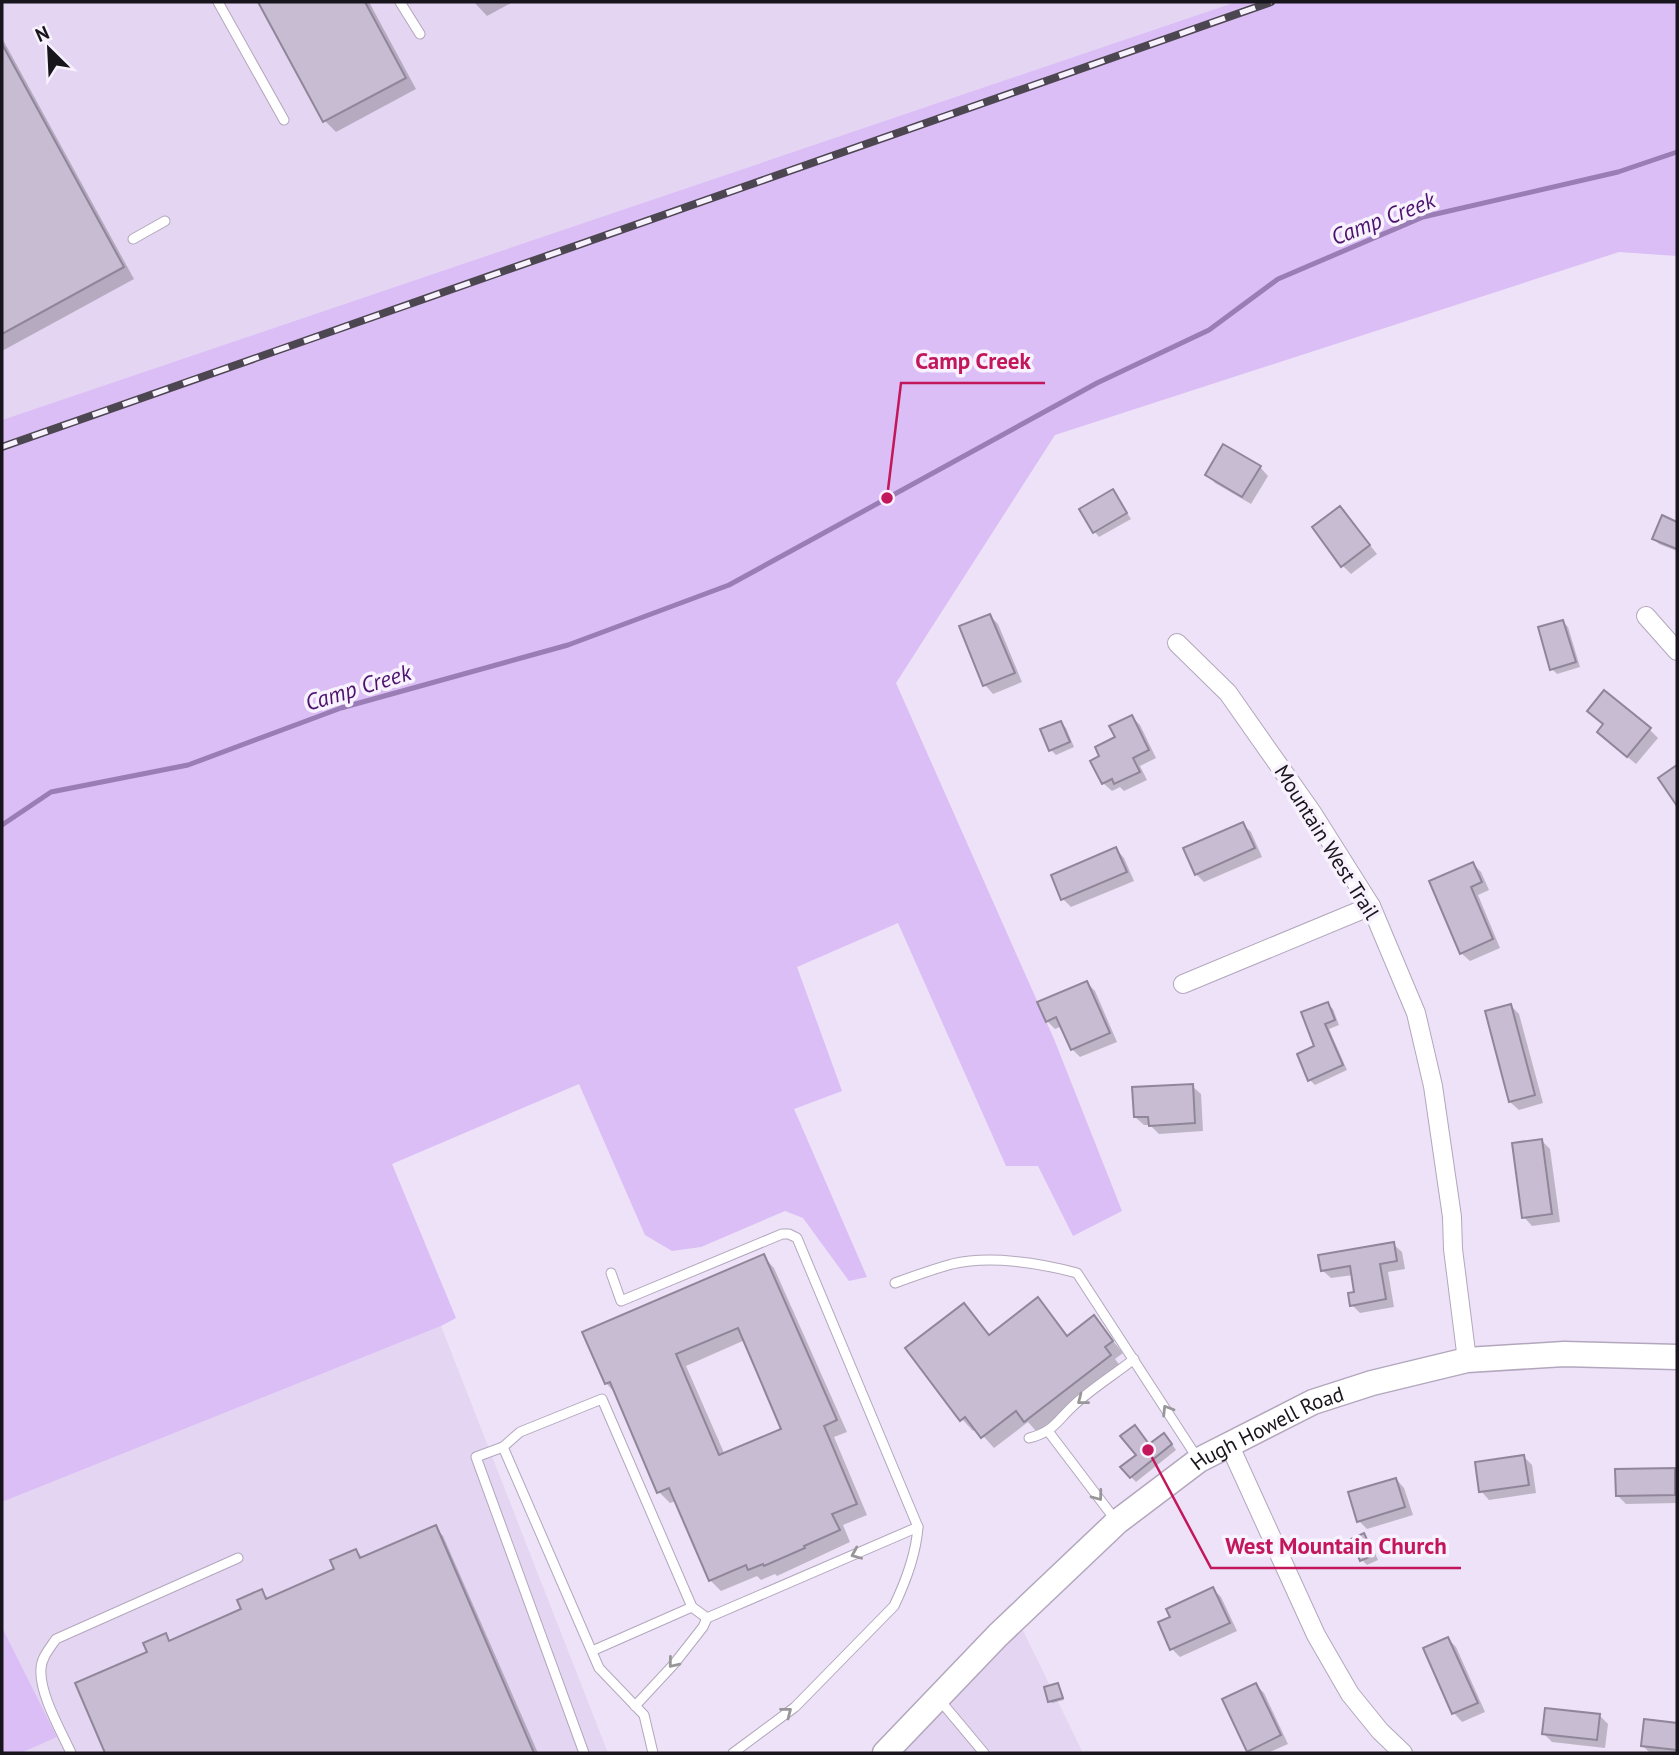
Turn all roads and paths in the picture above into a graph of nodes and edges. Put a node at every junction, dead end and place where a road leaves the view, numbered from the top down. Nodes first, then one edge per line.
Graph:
1 (218, 2) edge
2 (400, 2) edge
3 (420, 34) dead end
4 (284, 120) dead end
5 (165, 221) dead end
6 (133, 239) dead end
7 (1646, 616) dead end
8 (1177, 643) dead end
9 (1677, 651) edge
10 (1371, 906) junction
11 (1184, 984) dead end
12 (611, 1273) dead end
13 (895, 1283) dead end
14 (1677, 1357) edge
15 (1134, 1359) junction
16 (1466, 1360) junction
17 (1048, 1431) junction
18 (1030, 1438) dead end
19 (1229, 1444) junction
20 (503, 1447) junction
21 (1199, 1461) junction
22 (1117, 1522) junction
23 (918, 1527) junction
24 (238, 1558) dead end
25 (692, 1607) junction
26 (707, 1618) junction
27 (592, 1651) junction
28 (937, 1697) junction
29 (635, 1706) junction
30 (71, 1753) edge
31 (584, 1753) edge
32 (653, 1753) edge
33 (733, 1753) edge
34 (885, 1753) edge
35 (984, 1753) edge
36 (1404, 1753) edge

1 - 4 lane
2 - 3 lane
5 - 6 lane
7 - 9 street
8 - 10 street, Mountain West Trail
10 - 11 street
10 - 16 street, Mountain West Trail
12 - 23 lane
13 - 15 lane
14 - 16 main road, Hugh Howell Road
15 -> 17 lane
21 -> 15 lane
16 - 19 main road, Hugh Howell Road
17 - 18 lane
17 -> 22 lane
19 - 21 main road, Hugh Howell Road
19 - 36 street
20 - 25 lane
20 - 27 lane
20 - 31 lane
21 - 22 main road, Hugh Howell Road
22 - 28 main road, Hugh Howell Road
23 -> 26 lane
33 -> 23 lane
24 - 30 lane
25 - 26 lane
25 - 27 lane
26 -> 29 lane
27 - 29 lane
28 - 34 main road, Hugh Howell Road
28 - 35 lane
29 - 32 lane

